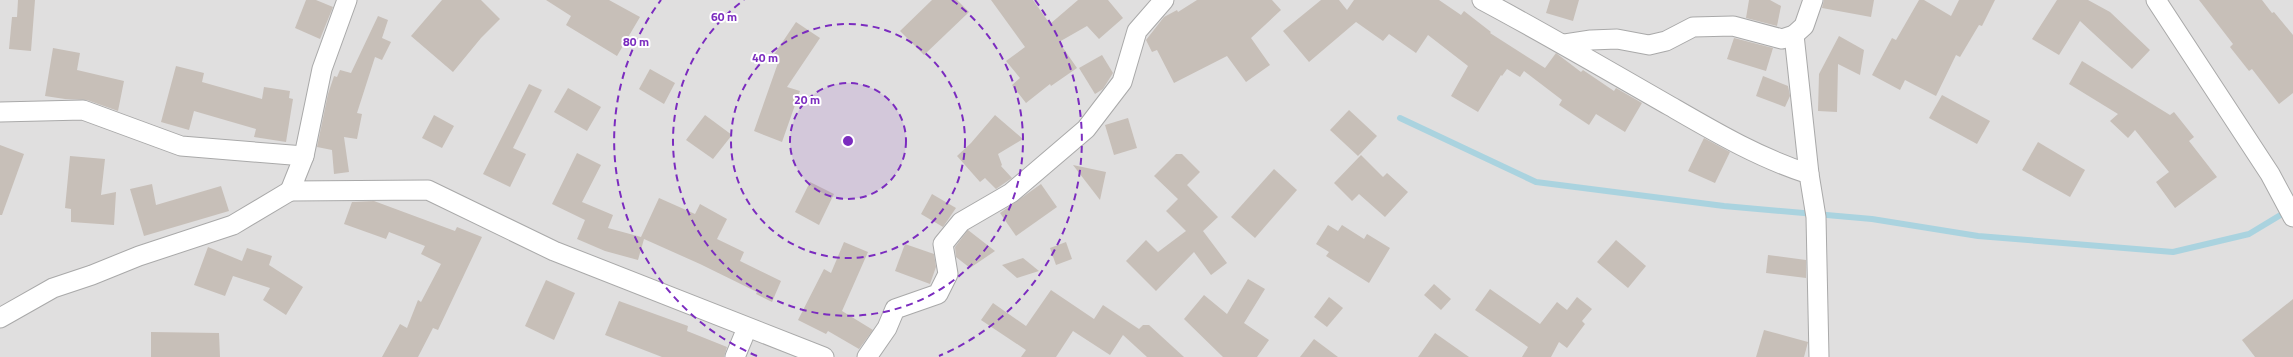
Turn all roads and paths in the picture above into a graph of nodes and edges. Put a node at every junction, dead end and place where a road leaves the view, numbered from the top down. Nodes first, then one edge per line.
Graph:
1 (347, 0) edge
2 (1164, 0) edge
3 (1482, 0) edge
4 (1813, 0) edge
5 (2156, 0) edge
6 (1794, 35) junction
7 (1565, 44) junction
8 (0, 112) edge
9 (304, 156) junction
10 (1809, 174) junction
11 (290, 191) junction
12 (2293, 217) edge
13 (0, 318) edge
14 (747, 328) junction
15 (735, 357) edge
16 (824, 357) edge
17 (867, 357) edge
18 (1819, 357) edge

1 - 9 street
2 - 17 street
3 - 7 street
4 - 6 street
5 - 12 street
6 - 7 street
6 - 10 street
7 - 10 street
8 - 9 street
9 - 11 street
10 - 18 street
11 - 13 street
11 - 14 street
14 - 15 street
14 - 16 street

